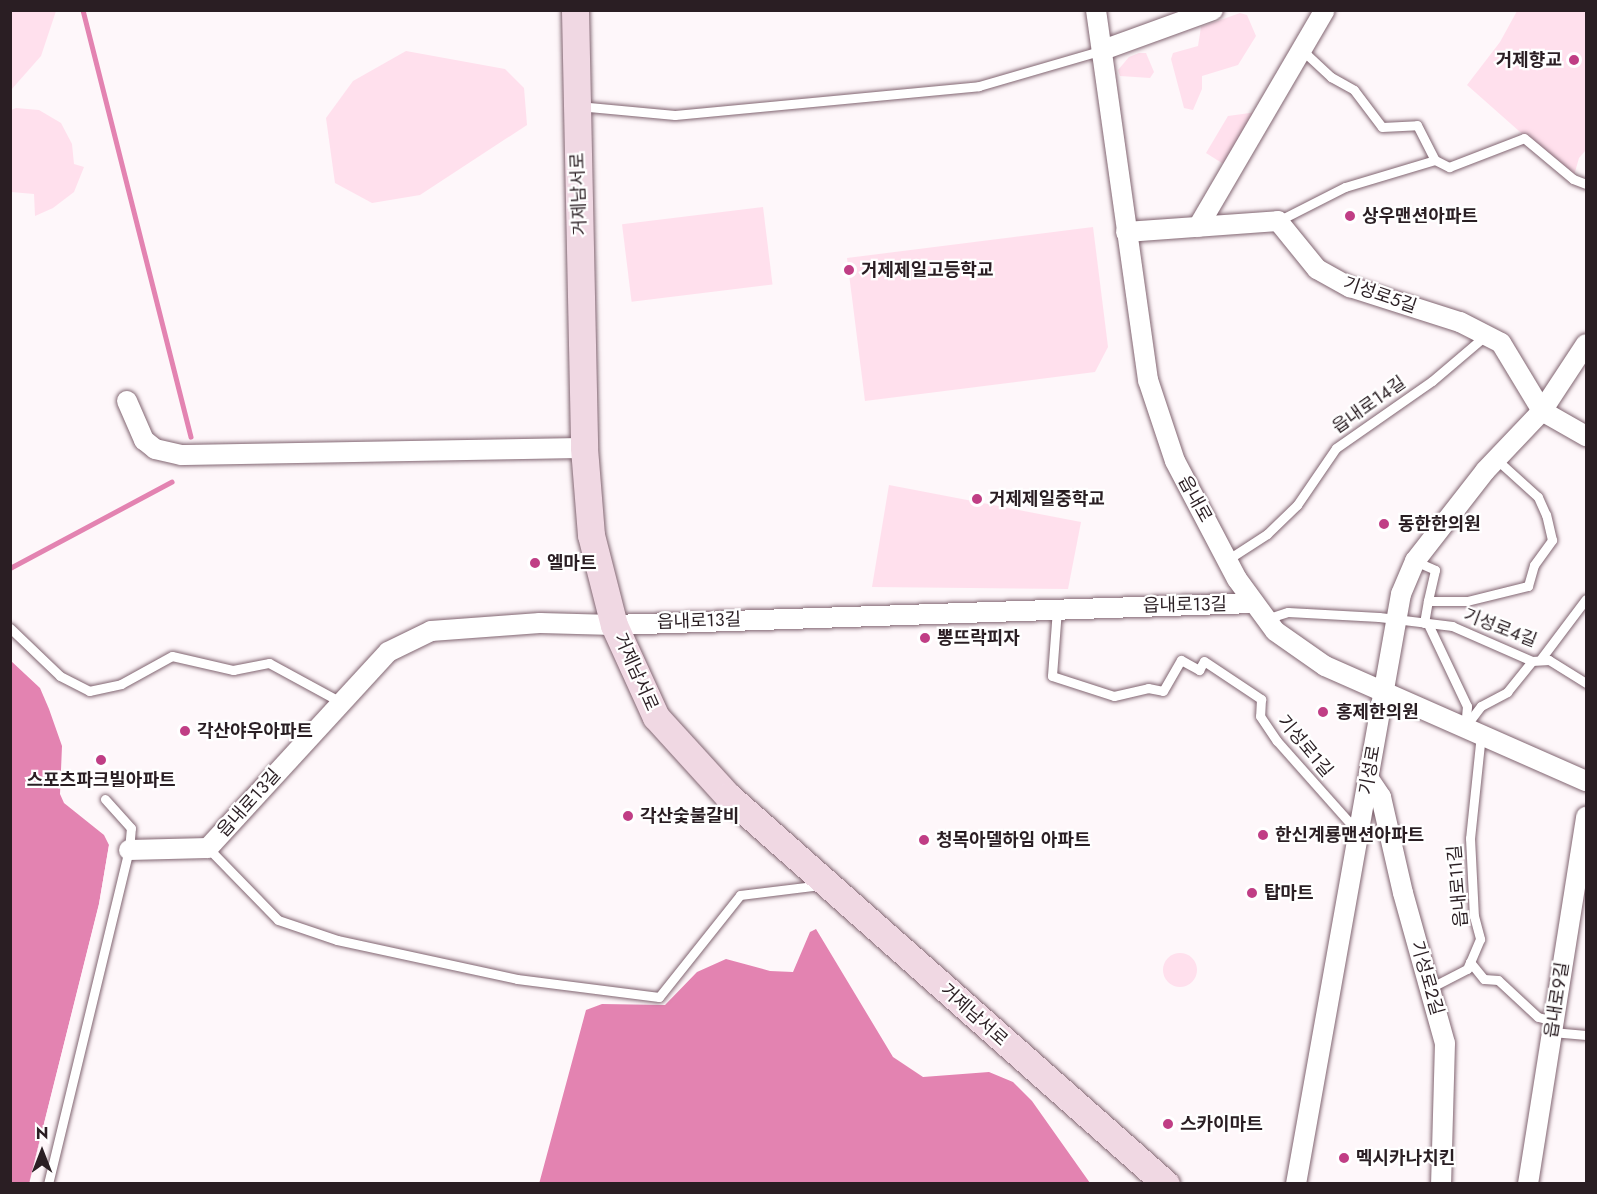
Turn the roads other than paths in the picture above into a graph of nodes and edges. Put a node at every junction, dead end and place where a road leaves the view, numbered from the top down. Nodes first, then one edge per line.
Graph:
1 (575, 10) edge
2 (1096, 10) edge
3 (1213, 10) edge
4 (1325, 10) edge
5 (1103, 50) junction
6 (1302, 50) junction
7 (576, 106) junction
8 (1435, 160) junction
9 (1587, 184) edge
10 (1278, 221) junction
11 (1198, 227) junction
12 (1126, 232) junction
13 (1487, 334) junction
14 (1587, 344) edge
15 (127, 401) dead end
16 (1542, 411) junction
17 (1587, 436) edge
18 (584, 448) junction
19 (1496, 459) junction
20 (1227, 560) junction
21 (1415, 561) junction
22 (1587, 599) edge
23 (1428, 601) junction
24 (1254, 603) junction
25 (1057, 607) junction
26 (1266, 619) junction
27 (1395, 620) junction
28 (1426, 624) junction
29 (614, 625) junction
30 (10, 628) edge
31 (1536, 660) junction
32 (1587, 683) edge
33 (1384, 692) junction
34 (339, 701) junction
35 (1473, 731) junction
36 (1369, 779) junction
37 (1587, 781) edge
38 (105, 799) dead end
39 (1587, 817) edge
40 (1359, 833) junction
41 (208, 848) junction
42 (129, 850) junction
43 (828, 885) junction
44 (1470, 962) junction
45 (1430, 988) junction
46 (1553, 1026) junction
47 (1587, 1035) edge
48 (48, 1184) edge
49 (1166, 1184) edge
50 (1296, 1184) edge
51 (1441, 1184) edge
52 (1528, 1184) edge

1 - 7 main road, 거제남서로
2 - 5 street, 읍내로
3 - 5 street
4 - 6 street
5 - 7 lane
5 - 12 street, 읍내로
6 - 8 lane
6 - 11 street
7 - 18 main road, 거제남서로
8 - 9 lane
8 - 10 lane
10 - 11 street
10 - 13 street, 기성로5길
11 - 12 street
12 - 20 street, 읍내로
13 - 16 street, 기성로5길
13 - 20 lane, 읍내로14길
14 - 16 street, 기성로
15 - 18 street
16 - 17 street
16 - 19 street, 기성로
18 - 29 main road, 거제남서로
19 - 21 street, 기성로
19 - 23 lane
20 - 24 street, 읍내로
21 - 23 lane
21 - 27 street, 기성로
22 - 31 lane
23 - 28 lane
24 - 25 street, 읍내로13길
24 - 26 street, 읍내로
25 - 29 street, 읍내로13길
25 - 40 lane, 기성로1길
26 - 27 lane, 기성로4길
26 - 33 street, 읍내로
27 - 28 lane, 기성로4길
27 - 33 street, 기성로
28 - 31 lane, 기성로4길
28 - 35 lane, 읍내로11길
29 - 34 street, 읍내로13길
29 - 43 main road, 거제남서로
30 - 34 lane
31 - 32 lane, 기성로4길
31 - 35 lane
33 - 35 street, 읍내로
33 - 36 street, 기성로
34 - 41 street, 읍내로13길
35 - 37 street, 읍내로
35 - 44 lane, 읍내로11길
36 - 40 street, 기성로
36 - 45 street, 기성로2길
38 - 42 lane
39 - 46 street, 읍내로9길
40 - 50 street, 기성로
41 - 42 street, 읍내로13길
41 - 43 lane
42 - 48 lane
43 - 49 main road, 거제남서로
44 - 45 lane
44 - 46 lane
45 - 51 street, 기성로2길
46 - 47 lane
46 - 52 street, 읍내로9길

